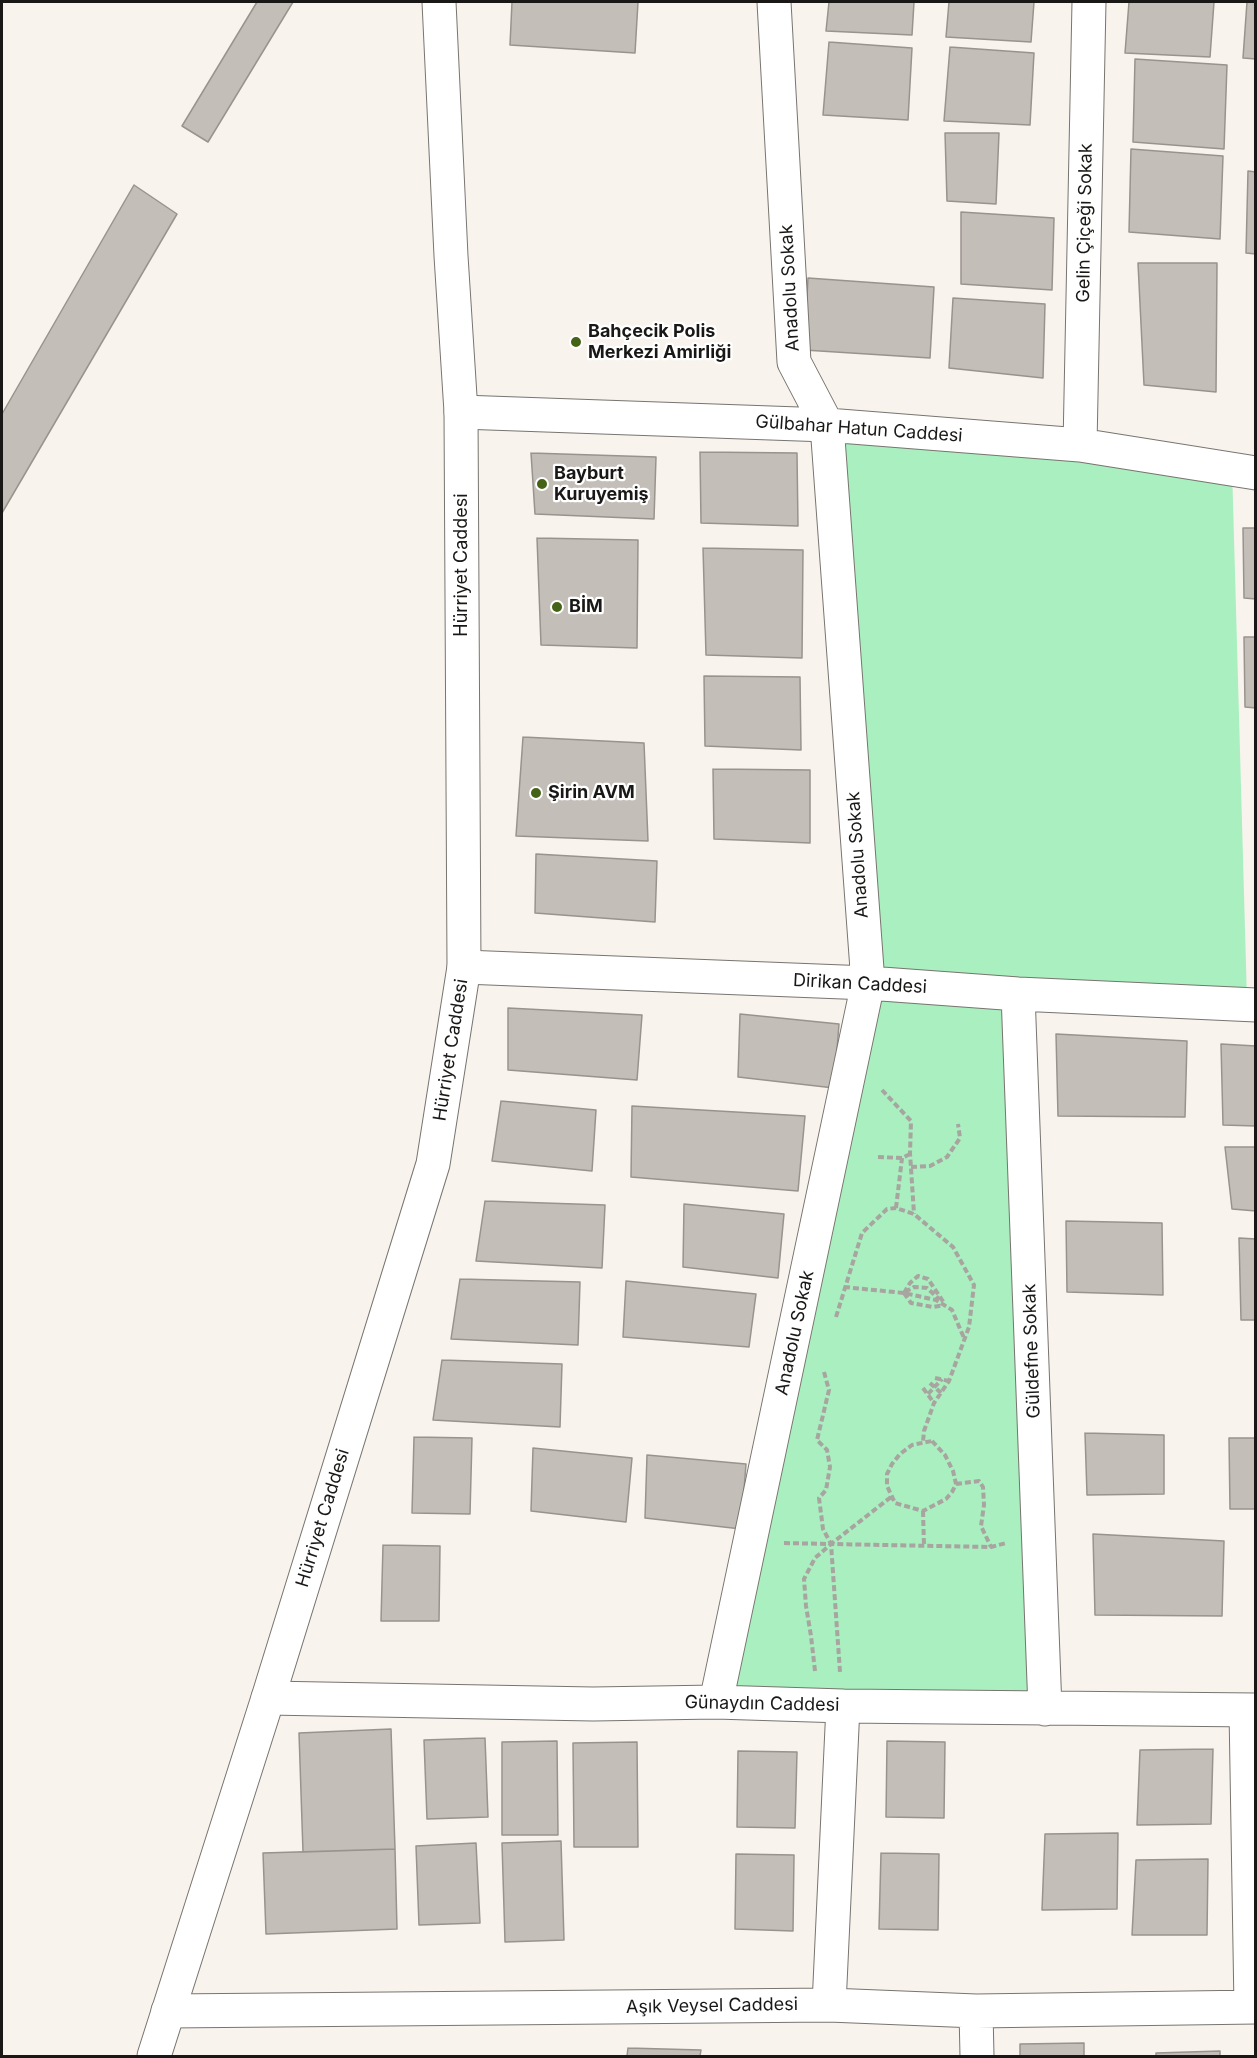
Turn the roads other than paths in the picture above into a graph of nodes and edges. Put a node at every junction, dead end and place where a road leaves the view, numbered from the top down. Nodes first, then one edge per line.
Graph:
1 (439, 2) edge
2 (774, 2) edge
3 (1089, 2) edge
4 (461, 412) junction
5 (826, 425) junction
6 (1080, 445) junction
7 (1256, 473) edge
8 (464, 967) junction
9 (868, 983) junction
10 (1018, 994) junction
11 (1256, 1005) edge
12 (268, 1698) junction
13 (717, 1702) junction
14 (830, 1706) junction
15 (1045, 1709) junction
16 (1251, 1710) edge
17 (829, 2005) junction
18 (1253, 2007) edge
19 (976, 2011) junction
20 (168, 2012) junction
21 (154, 2056) edge
22 (976, 2056) edge

1 - 4 street, Hürriyet Caddesi
2 - 5 street, Anadolu Sokak
3 - 6 street, Gelin Çiçeği Sokak
4 - 5 street, Gülbahar Hatun Caddesi
4 - 8 street, Hürriyet Caddesi
5 - 6 street, Gülbahar Hatun Caddesi
5 - 9 street, Anadolu Sokak
6 - 7 street, Gülbahar Hatun Caddesi
8 - 9 street, Dirikan Caddesi
8 - 12 street, Hürriyet Caddesi
9 - 10 street, Dirikan Caddesi
9 - 13 street, Anadolu Sokak
10 - 11 street, Dirikan Caddesi
10 - 15 street, Güldefne Sokak
12 - 13 street, Günaydın Caddesi
12 - 20 street, Hürriyet Caddesi
13 - 14 street, Günaydın Caddesi
14 - 15 street, Günaydın Caddesi
14 - 17 street
15 - 16 street, Günaydın Caddesi
16 - 18 street
17 - 19 street, Aşık Veysel Caddesi
17 - 20 street, Aşık Veysel Caddesi
18 - 19 street, Aşık Veysel Caddesi
19 - 22 street
20 - 21 street, Hürriyet Caddesi

